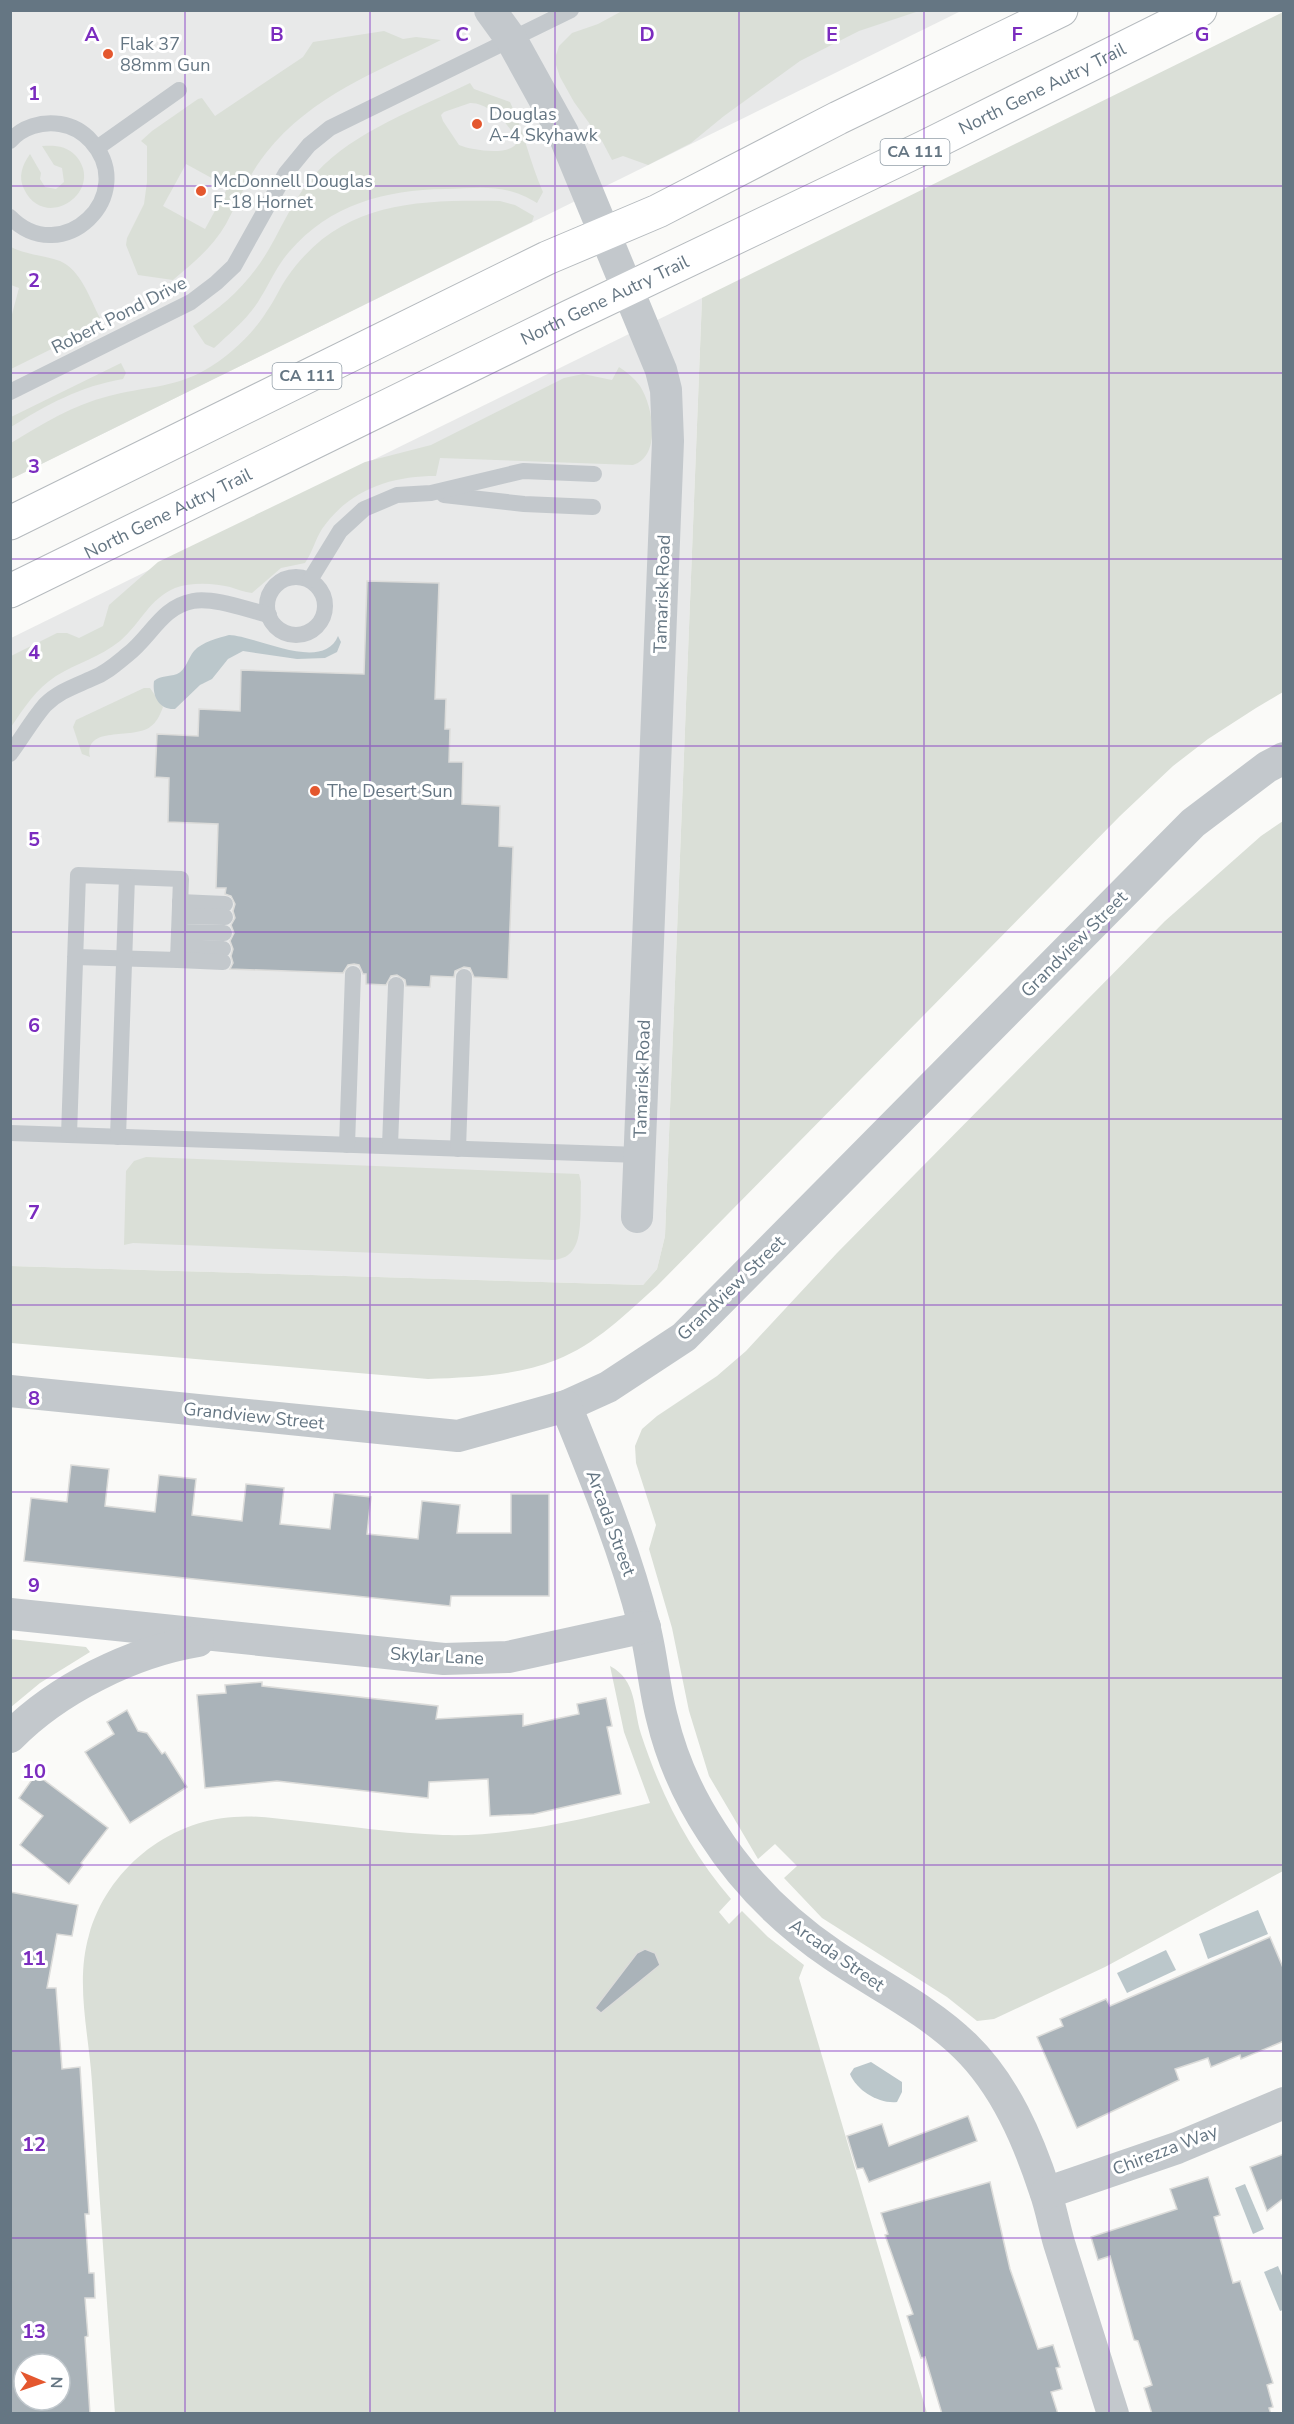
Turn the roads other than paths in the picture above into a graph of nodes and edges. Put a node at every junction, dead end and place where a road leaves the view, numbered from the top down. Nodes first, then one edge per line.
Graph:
1 (490, 10) edge
2 (571, 10) edge
3 (1060, 10) edge
4 (1200, 10) edge
5 (511, 39) junction
6 (179, 90) dead end
7 (10, 141) edge
8 (98, 148) junction
9 (10, 218) edge
10 (605, 233) junction
11 (628, 289) junction
12 (10, 392) edge
13 (594, 474) dead end
14 (431, 493) junction
15 (593, 507) dead end
16 (10, 523) edge
17 (310, 580) junction
18 (10, 591) edge
19 (269, 615) junction
20 (10, 754) edge
21 (1284, 758) edge
22 (127, 877) junction
23 (179, 931) junction
24 (224, 933) junction
25 (75, 957) junction
26 (124, 958) junction
27 (353, 974) dead end
28 (464, 977) dead end
29 (396, 985) dead end
30 (10, 1133) edge
31 (69, 1135) junction
32 (118, 1137) junction
33 (347, 1145) junction
34 (390, 1146) junction
35 (458, 1149) junction
36 (639, 1155) junction
37 (637, 1217) dead end
38 (10, 1391) edge
39 (566, 1406) junction
40 (10, 1614) edge
41 (645, 1627) junction
42 (226, 1636) junction
43 (17, 1731) edge
44 (1284, 2103) edge
45 (1046, 2193) junction
46 (1113, 2414) edge

1 - 5 street, Tamarisk Road
2 - 5 lane, Robert Pond Drive
3 - 10 main road, CA 111
4 - 11 main road, North Gene Autry Trail / CA 111
5 - 10 street, Tamarisk Road
5 - 12 lane, Robert Pond Drive
6 - 8 lane
7 - 8 lane
8 - 9 lane
10 - 11 street, Tamarisk Road
10 - 16 main road, CA 111
11 - 18 main road, North Gene Autry Trail / CA 111
11 - 36 street, Tamarisk Road
13 - 14 lane
14 - 15 lane
14 - 17 lane
17 - 19 lane
17 - 19 lane
19 - 20 lane
21 - 39 street, Grandview Street
22 - 23 lane
22 - 25 lane
22 - 26 lane
23 - 24 lane
23 - 24 lane
23 - 24 lane
23 - 26 lane
25 - 26 lane
25 - 31 lane
26 - 32 lane
27 - 33 lane
28 - 35 lane
29 - 34 lane
30 - 31 lane
31 - 32 lane
32 - 33 lane
33 - 34 lane
34 - 35 lane
35 - 36 lane
36 - 37 street, Tamarisk Road
38 - 39 street, Grandview Street
39 - 41 street, Arcada Street
40 - 42 street, Skylar Lane
41 - 42 street, Skylar Lane
41 - 45 street, Arcada Street
42 - 43 street, Skylar Lane
44 - 45 street, Chirezza Way
45 - 46 street, Arcada Street

